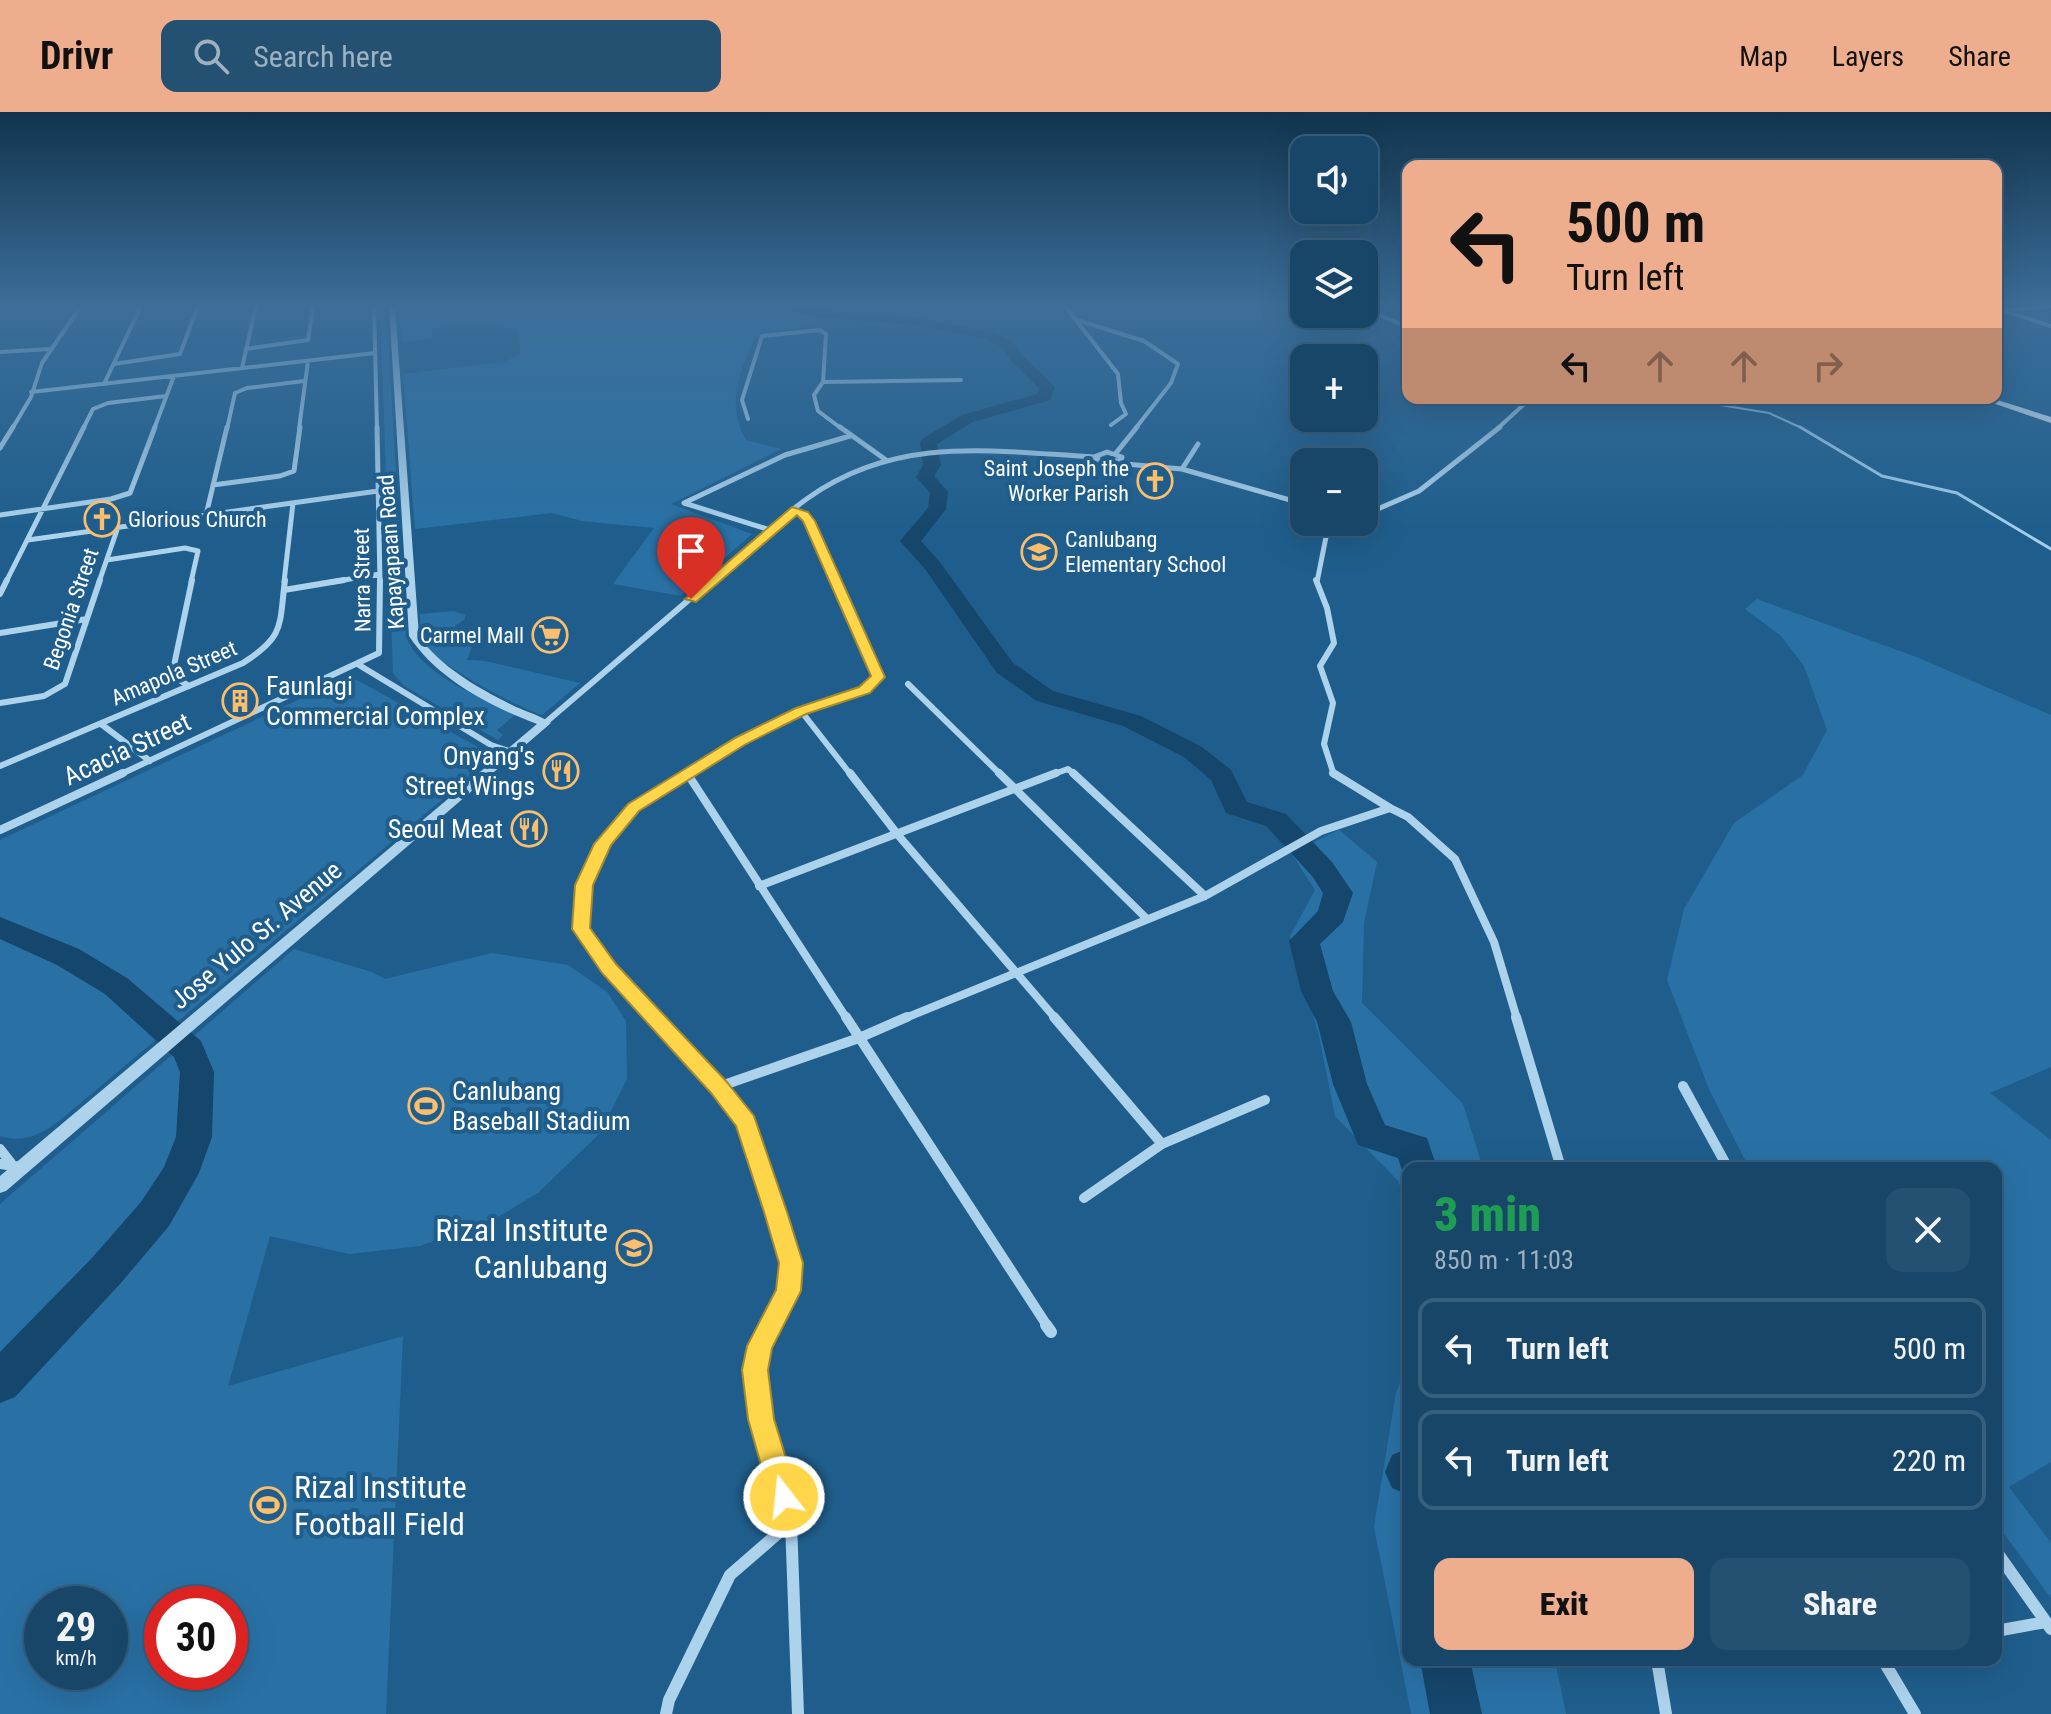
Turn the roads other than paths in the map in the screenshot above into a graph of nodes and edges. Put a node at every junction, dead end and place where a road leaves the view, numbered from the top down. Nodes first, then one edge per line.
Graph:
1 (34, 381) edge
2 (106, 381) edge
3 (132, 381) edge
4 (172, 381) edge
5 (304, 381) joint
6 (376, 381) edge
7 (397, 381) edge
8 (748, 381) edge
9 (909, 381) edge
10 (1119, 381) edge
11 (1171, 381) edge
12 (823, 382) joint
13 (104, 384) junction
14 (31, 392) junction
15 (166, 396) junction
16 (2002, 399) edge
17 (1524, 404) edge
18 (2002, 404) edge
19 (1126, 414) junction
20 (1142, 417) junction
21 (2051, 417) edge
22 (748, 419) dead end
23 (1111, 425) dead end
24 (850, 436) junction
25 (1198, 444) dead end
26 (0, 448) edge
27 (1116, 453) junction
28 (1094, 457) junction
29 (886, 460) junction
30 (1114, 463) junction
31 (1182, 469) junction
32 (213, 485) junction
33 (378, 491) junction
34 (1290, 500) edge
35 (293, 503) junction
36 (43, 509) junction
37 (796, 510) junction
38 (1378, 512) edge
39 (0, 515) edge
40 (206, 515) junction
41 (118, 527) junction
42 (770, 530) junction
43 (1326, 536) edge
44 (28, 540) junction
45 (107, 560) junction
46 (380, 574) junction
47 (284, 590) junction
48 (0, 594) edge
49 (87, 619) junction
50 (0, 633) edge
51 (359, 665) junction
52 (908, 684) dead end
53 (189, 686) junction
54 (0, 703) edge
55 (801, 711) junction
56 (545, 723) junction
57 (101, 724) junction
58 (512, 752) junction
59 (150, 761) junction
60 (0, 766) edge
61 (686, 772) junction
62 (1015, 789) junction
63 (1390, 808) junction
64 (0, 830) edge
65 (898, 835) junction
66 (759, 886) junction
67 (1205, 896) junction
68 (1147, 919) junction
69 (1014, 972) junction
70 (859, 1038) junction
71 (1683, 1086) dead end
72 (718, 1087) junction
73 (1265, 1100) dead end
74 (1162, 1144) junction
75 (0, 1149) edge
76 (1559, 1162) edge
77 (1725, 1162) edge
78 (11, 1165) edge
79 (0, 1186) edge
80 (1084, 1198) dead end
81 (1051, 1332) dead end
82 (791, 1522) junction
83 (2002, 1560) edge
84 (2048, 1625) edge
85 (2002, 1630) edge
86 (1658, 1666) edge
87 (1887, 1666) edge
88 (666, 1714) edge
89 (798, 1714) edge
90 (1666, 1714) edge
91 (1915, 1714) edge

1 - 14 street
2 - 13 street
3 - 13 street
4 - 15 street
5 - 32 street
5 - 32 street
6 - 33 street, Narra Street
7 - 56 street, Kapayapaan Road
8 - 22 street
9 - 12 street
10 - 19 street
11 - 20 street
12 - 24 street
13 - 14 street
14 - 26 street
15 - 36 street
15 - 36 street
16 - 21 main road
17 - 38 street
18 - 21 main road
19 - 20 street
19 - 23 street
20 - 27 street
24 - 29 street
24 - 42 street
25 - 31 street
27 - 28 street
27 - 30 street
28 - 29 street
28 - 30 street
29 - 37 street
30 - 31 street
31 - 34 street
32 - 40 street
33 - 35 street
33 - 46 street, Narra Street
35 - 40 street
35 - 47 street, Amapola Street
36 - 39 street
36 - 44 street
37 - 42 street
37 - 55 street
40 - 41 street
41 - 44 street
41 - 45 street, Begonia Street
42 - 56 street
43 - 63 street
44 - 48 street
45 - 49 street, Begonia Street
45 - 53 street
46 - 47 street
46 - 51 street, Narra Street
47 - 53 street, Amapola Street
49 - 50 street
49 - 54 street, Begonia Street
51 - 58 street, Narra Street
51 - 59 street, Acacia Street
52 - 62 street
53 - 57 street, Amapola Street
55 - 61 street
55 - 65 street
56 - 58 street, Jose Yulo Sr. Avenue
57 - 59 street
57 - 60 street, Amapola Street
58 - 78 street, Jose Yulo Sr. Avenue
59 - 64 street, Acacia Street
61 - 66 street
61 - 72 street
62 - 65 street
62 - 67 street
62 - 68 street
63 - 67 street
63 - 76 street
65 - 66 street
65 - 69 street
66 - 70 street
67 - 68 street
68 - 69 street
69 - 70 street
69 - 74 street
70 - 72 street
70 - 81 street
71 - 77 street
72 - 82 street
73 - 74 street
74 - 80 street
75 - 78 street
78 - 79 street, Jose Yulo Sr. Avenue
82 - 88 street
82 - 89 street
83 - 84 street
84 - 85 street
86 - 90 street
87 - 91 street

